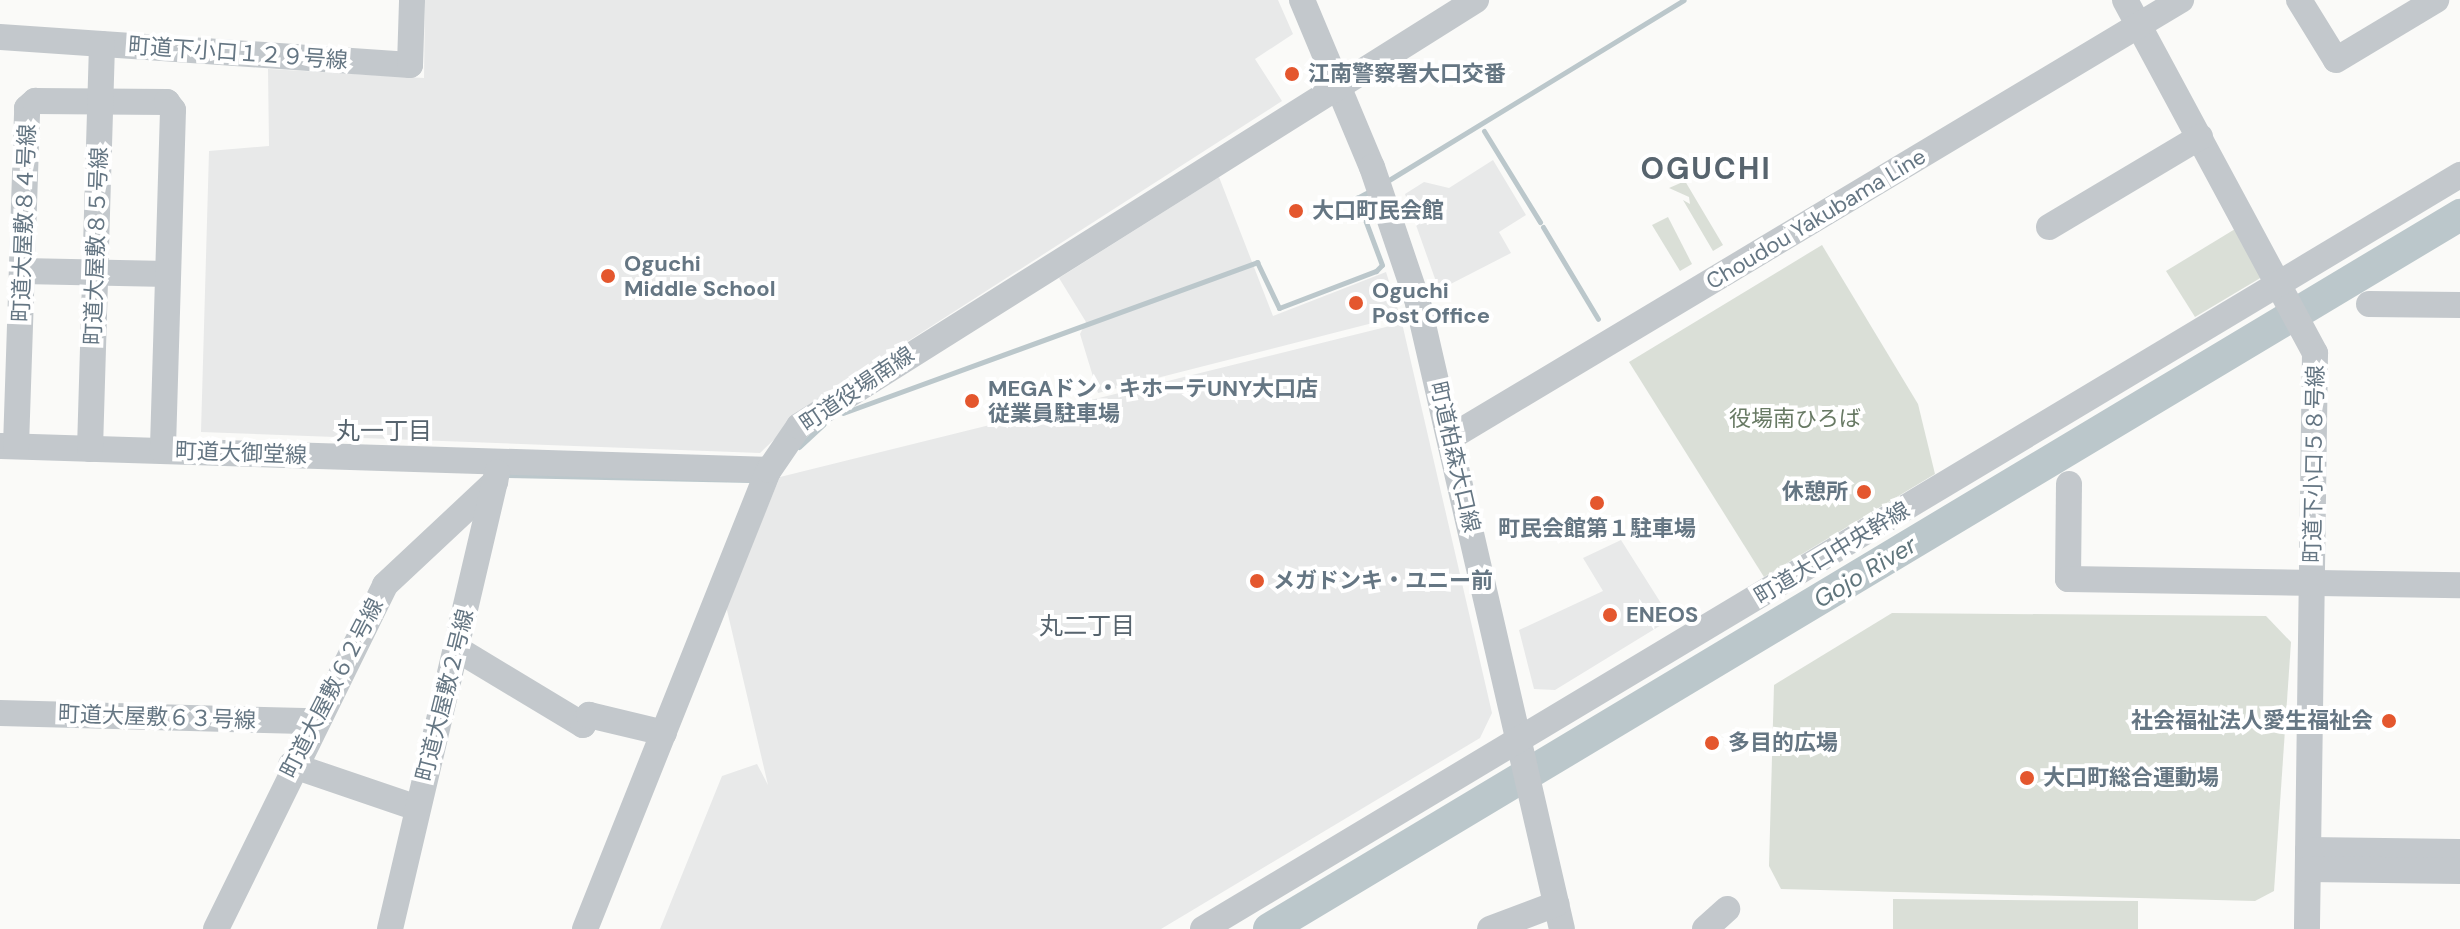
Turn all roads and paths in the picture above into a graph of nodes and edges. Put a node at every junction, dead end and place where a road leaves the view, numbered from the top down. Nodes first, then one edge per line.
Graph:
1 (412, 0) edge
2 (1302, 0) edge
3 (1476, 0) edge
4 (2125, 0) edge
5 (2181, 0) edge
6 (2299, 0) edge
7 (2436, 0) edge
8 (2139, 25) junction
9 (0, 37) edge
10 (102, 44) junction
11 (1338, 84) junction
12 (101, 102) junction
13 (2200, 137) junction
14 (2460, 175) edge
15 (2049, 227) dead end
16 (22, 271) junction
17 (96, 273) junction
18 (168, 274) junction
19 (2283, 288) junction
20 (2394, 289) dead end
21 (2460, 290) edge
22 (2369, 304) dead end
23 (2460, 305) edge
24 (1451, 437) junction
25 (8, 446) edge
26 (90, 449) junction
27 (163, 451) junction
28 (769, 470) junction
29 (497, 471) junction
30 (2069, 484) dead end
31 (2313, 582) junction
32 (2460, 585) edge
33 (457, 649) junction
34 (0, 713) edge
35 (0, 728) edge
36 (310, 729) junction
37 (664, 733) junction
38 (1522, 749) junction
39 (291, 765) junction
40 (417, 808) junction
41 (2460, 852) edge
42 (2308, 859) junction
43 (2460, 871) edge
44 (1727, 909) dead end
45 (1559, 916) edge
46 (216, 929) edge
47 (390, 929) edge
48 (585, 929) edge
49 (1203, 929) edge
50 (1490, 929) edge
51 (1705, 929) edge
52 (2307, 929) edge

1 - 10 street, 町道下小口１２９号線
2 - 11 street, 町道柏森大口線
3 - 11 street, 町道役場南線
4 - 8 street, 町道下小口５８号線
5 - 8 street, Choudou Yakubama Line
6 - 7 street
8 - 13 street, 町道下小口５８号線
8 - 24 street, Choudou Yakubama Line
9 - 10 street, 町道下小口１２９号線
10 - 12 street, 町道大屋敷８５号線
11 - 24 street, 町道柏森大口線
11 - 28 street, 町道役場南線
12 - 16 street, 町道大屋敷８４号線
12 - 17 street, 町道大屋敷８５号線
12 - 18 street, 町道大屋敷８４号線
13 - 15 street
13 - 19 street, 町道下小口５８号線
14 - 19 street, 町道大口中央幹線
16 - 17 street
16 - 25 street, 町道大屋敷８４号線
17 - 18 street
17 - 26 street, 町道大屋敷８５号線
18 - 27 street, 町道大屋敷８４号線
19 - 31 street, 町道下小口５８号線
19 - 38 street, 町道大口中央幹線
20 - 21 street
22 - 23 street
24 - 38 street, 町道柏森大口線
25 - 26 street, 町道大御堂線
26 - 27 street, 町道大御堂線
27 - 29 street, 町道大御堂線
28 - 29 street, 町道大御堂線
28 - 37 street, 町道役場南線
29 - 33 street, 町道大屋敷２号線
29 - 36 street, 町道大屋敷６２号線
30 - 31 street
31 - 32 street
31 - 42 street, 町道下小口５８号線
33 - 37 street
33 - 40 street, 町道大屋敷２号線
34 - 36 street, 町道大屋敷６３号線
35 - 36 street
36 - 39 street, 町道大屋敷６２号線
37 - 48 street, 町道役場南線
38 - 45 street, 町道柏森大口線
38 - 49 street, 町道大口中央幹線
39 - 40 street
39 - 46 street, 町道大屋敷６２号線
40 - 47 street, 町道大屋敷２号線
41 - 42 street
42 - 43 street
42 - 52 street, 町道下小口５８号線
44 - 51 street
45 - 50 street

